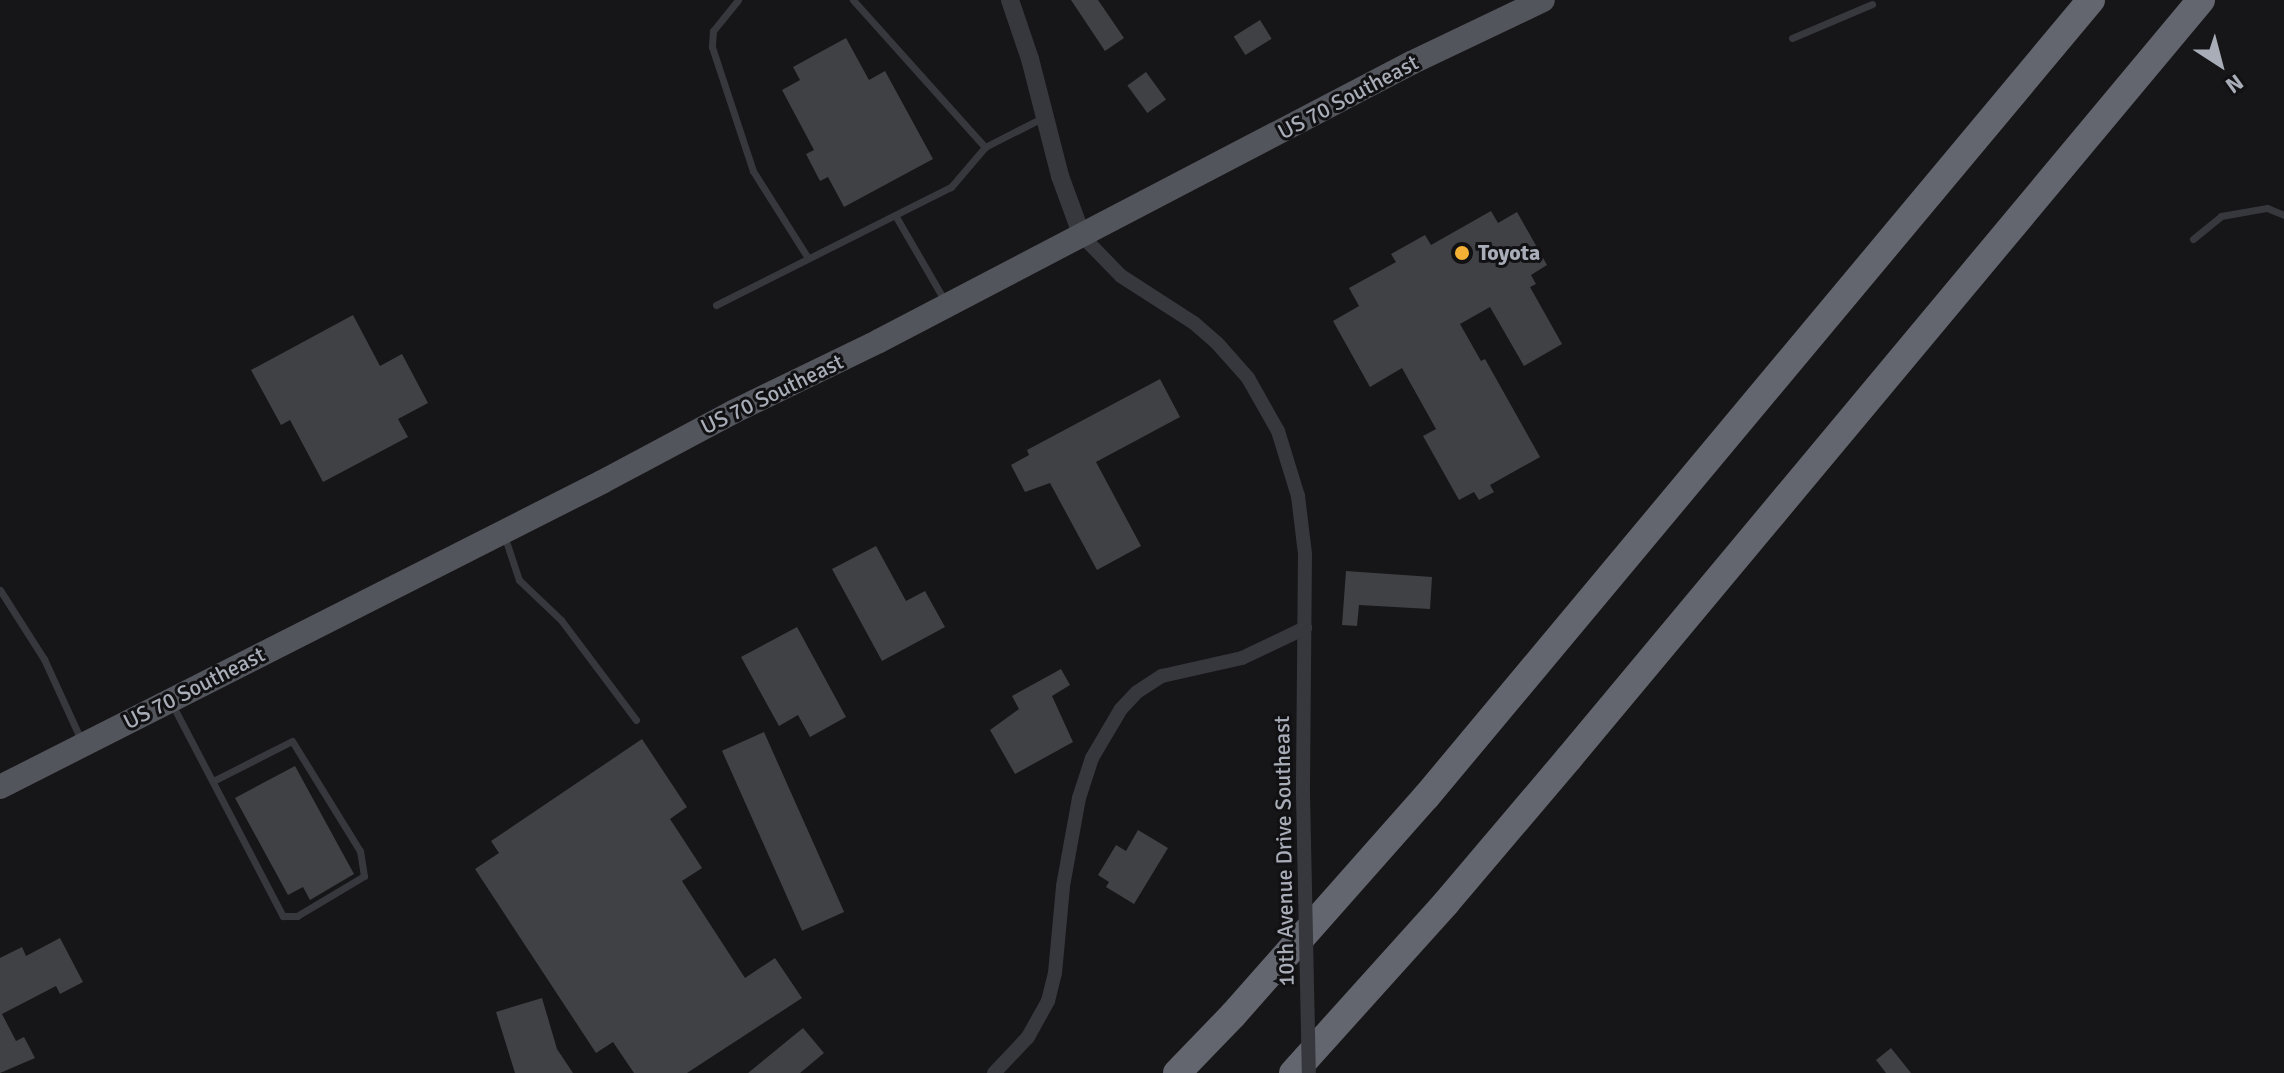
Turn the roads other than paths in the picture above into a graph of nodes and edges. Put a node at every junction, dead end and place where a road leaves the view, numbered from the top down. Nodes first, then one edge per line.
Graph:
1 (738, 0) edge
2 (853, 0) edge
3 (1010, 0) edge
4 (1543, 0) edge
5 (2091, 0) edge
6 (2201, 0) edge
7 (1872, 4) dead end
8 (1792, 38) dead end
9 (1046, 117) junction
10 (985, 147) junction
11 (895, 215) junction
12 (2284, 215) edge
13 (1082, 236) junction
14 (2193, 239) dead end
15 (808, 258) junction
16 (716, 305) dead end
17 (948, 306) junction
18 (503, 532) junction
19 (0, 590) edge
20 (1305, 628) junction
21 (170, 700) junction
22 (636, 720) dead end
23 (83, 745) junction
24 (215, 780) junction
25 (0, 787) edge
26 (994, 1073) edge
27 (1177, 1073) edge
28 (1293, 1073) edge
29 (1309, 1073) edge

1 - 15 lane
2 - 10 lane
3 - 9 street
4 - 13 main road, US 70 Southeast
5 - 27 highway
6 - 28 highway
7 - 8 lane
9 - 10 lane
9 - 13 street
10 - 11 lane
11 - 15 lane
11 - 17 lane
12 - 14 lane
13 - 17 main road, US 70 Southeast
13 - 20 street, 10th Avenue Drive Southeast
15 - 16 lane
17 - 18 main road, US 70 Southeast
18 - 21 main road, US 70 Southeast
18 - 22 lane
19 - 23 lane
20 - 26 street
20 - 29 street, 10th Avenue Drive Southeast, bridge
21 - 23 main road, US 70 Southeast
21 - 24 lane
23 - 25 main road, US 70 Southeast
24 - 24 lane

